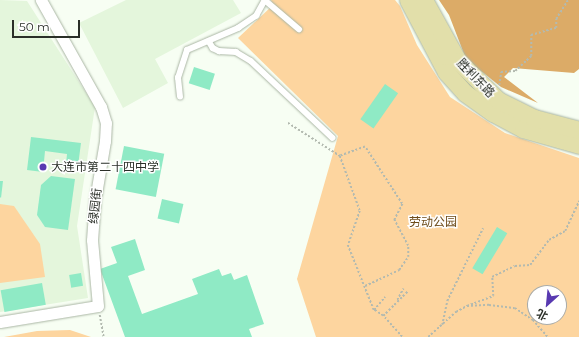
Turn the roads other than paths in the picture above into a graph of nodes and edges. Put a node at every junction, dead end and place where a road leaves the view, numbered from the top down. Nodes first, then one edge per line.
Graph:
1 (41, 0) edge
2 (265, 0) edge
3 (408, 0) edge
4 (424, 0) edge
5 (298, 29) dead end
6 (209, 41) junction
7 (180, 96) dead end
8 (579, 130) edge
9 (333, 138) dead end
10 (579, 145) edge
11 (0, 322) edge

1 - 11 street, 绿园街
2 - 5 lane
2 - 6 lane
3 - 10 main road
4 - 8 main road, 胜利东路
6 - 7 lane
6 - 9 lane

